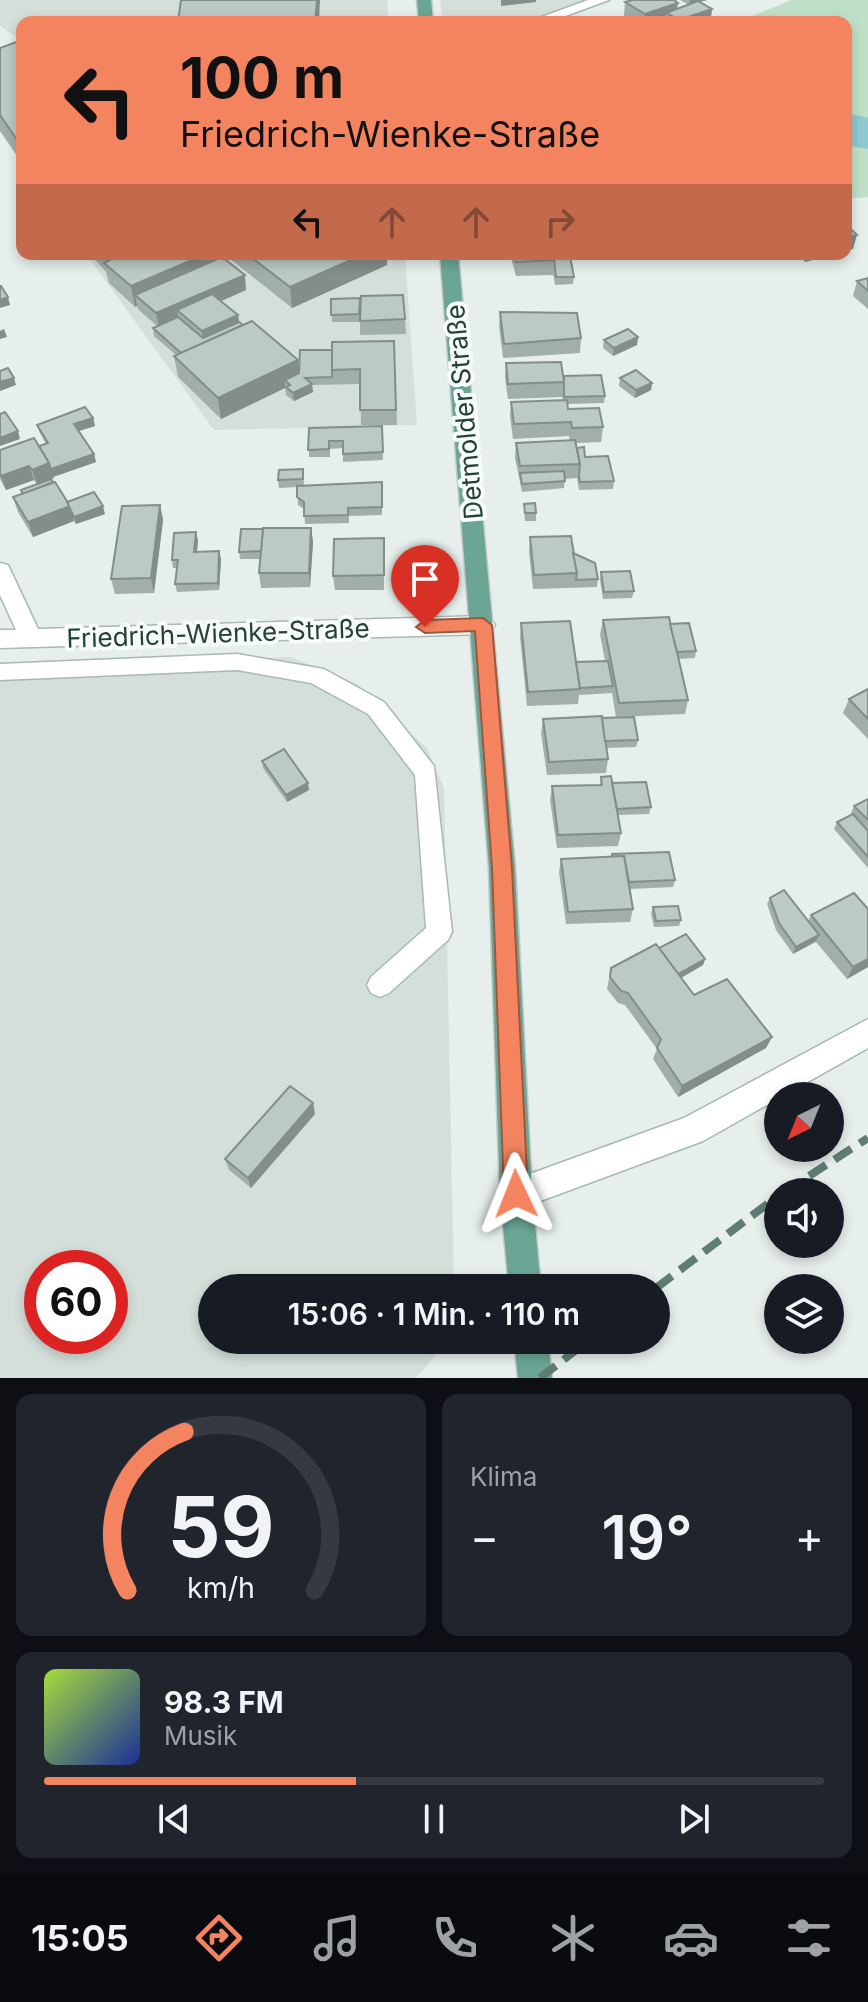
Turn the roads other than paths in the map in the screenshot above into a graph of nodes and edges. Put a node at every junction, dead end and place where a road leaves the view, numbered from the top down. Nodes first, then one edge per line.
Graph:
1 (602, 0) edge
2 (553, 16) edge
3 (450, 260) edge
4 (0, 571) edge
5 (483, 625) junction
6 (31, 638) junction
7 (0, 639) edge
8 (0, 672) edge
9 (380, 985) dead end
10 (868, 1033) edge
11 (516, 1194) junction
12 (524, 1274) edge
13 (532, 1354) edge
14 (535, 1378) edge

1 - 2 street
3 - 5 main road, Detmolder Straße
4 - 6 street
5 - 6 street, Friedrich-Wienke-Straße
5 - 11 main road, Detmolder Straße
6 - 7 street, Friedrich-Wienke-Straße
8 - 9 lane
10 - 11 street
11 - 12 main road, Detmolder Straße
13 - 14 main road

